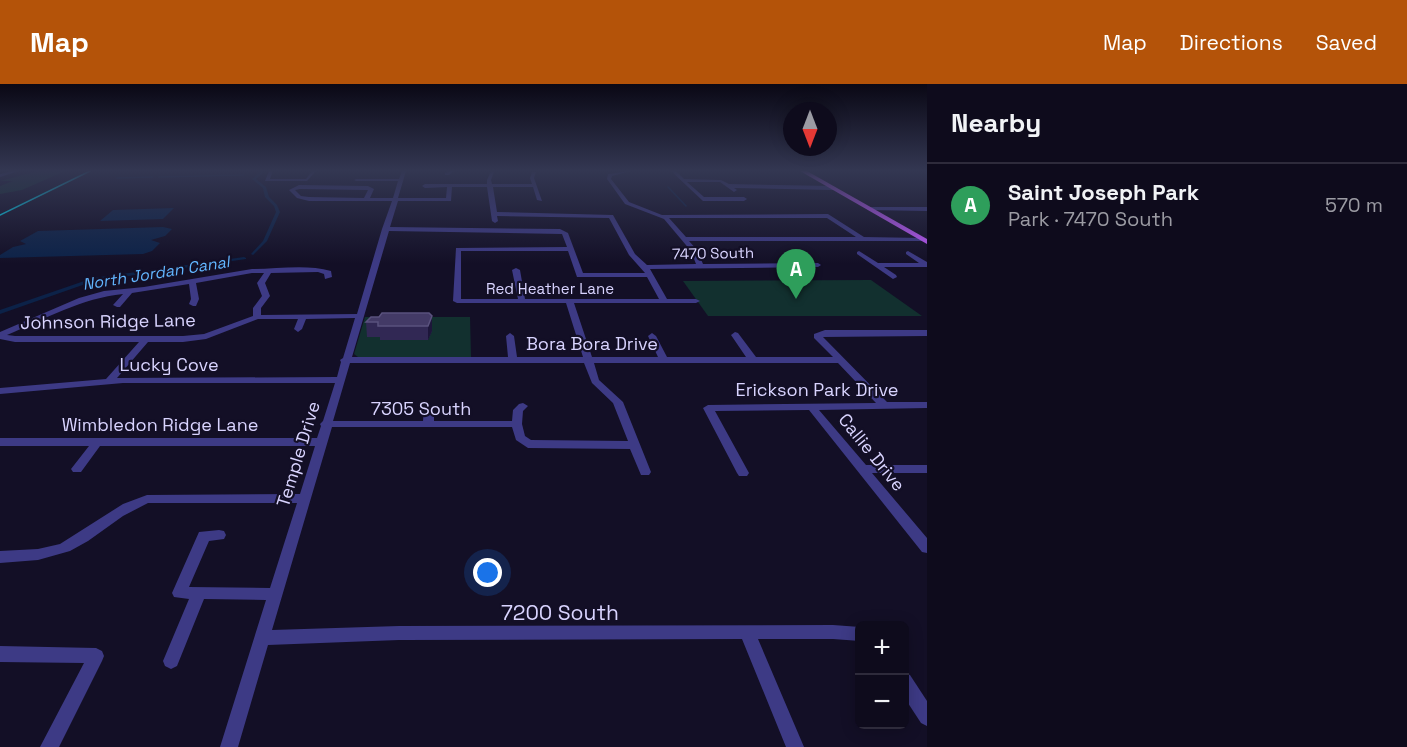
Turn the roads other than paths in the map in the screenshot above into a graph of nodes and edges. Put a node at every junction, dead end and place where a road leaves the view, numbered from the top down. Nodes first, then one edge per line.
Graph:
1 (393, 202) edge
2 (492, 202) edge
3 (626, 202) edge
4 (858, 202) edge
5 (695, 208) dead end
6 (870, 209) junction
7 (927, 209) edge
8 (494, 214) junction
9 (664, 216) junction
10 (703, 216) junction
11 (385, 229) junction
12 (496, 230) junction
13 (685, 239) junction
14 (863, 239) junction
15 (925, 241) edge
16 (572, 249) junction
17 (859, 253) dead end
18 (908, 253) dead end
19 (818, 265) dead end
20 (875, 265) junction
21 (927, 265) edge
22 (701, 267) junction
23 (269, 270) junction
24 (516, 270) dead end
25 (646, 271) junction
26 (328, 277) dead end
27 (893, 277) dead end
28 (192, 282) junction
29 (129, 291) junction
30 (522, 301) junction
31 (569, 301) junction
32 (664, 301) junction
33 (696, 301) dead end
34 (117, 304) dead end
35 (193, 304) dead end
36 (303, 316) junction
37 (358, 316) junction
38 (257, 317) junction
39 (298, 328) dead end
40 (927, 333) edge
41 (735, 334) dead end
42 (0, 335) edge
43 (510, 336) dead end
44 (652, 336) dead end
45 (146, 339) junction
46 (345, 360) junction
47 (513, 360) junction
48 (589, 360) junction
49 (664, 360) junction
50 (753, 360) junction
51 (839, 360) junction
52 (339, 380) junction
53 (110, 381) junction
54 (0, 391) edge
55 (927, 405) edge
56 (524, 406) dead end
57 (811, 406) junction
58 (885, 406) junction
59 (429, 408) dead end
60 (325, 424) junction
61 (428, 424) junction
62 (516, 424) junction
63 (98, 441) junction
64 (0, 442) edge
65 (320, 442) junction
66 (635, 445) junction
67 (77, 469) dead end
68 (862, 469) junction
69 (927, 469) edge
70 (645, 472) dead end
71 (743, 473) dead end
72 (304, 498) junction
73 (219, 535) dead end
74 (927, 548) edge
75 (0, 557) edge
76 (199, 594) junction
77 (275, 594) junction
78 (747, 632) junction
79 (855, 634) edge
80 (262, 638) junction
81 (0, 654) edge
82 (171, 661) dead end
83 (909, 689) edge
84 (927, 717) edge
85 (49, 747) edge
86 (229, 747) edge
87 (795, 747) edge

1 - 11 street, Temple Drive
2 - 8 street
3 - 9 street
4 - 6 main road
5 - 10 street
6 - 7 street
6 - 15 main road
8 - 12 street
8 - 25 street
9 - 10 street
9 - 13 street
10 - 14 street
11 - 12 street
11 - 37 street, Temple Drive
12 - 16 street
13 - 14 street
13 - 22 street
14 - 15 street
16 - 25 street, 7470 South
16 - 30 street, Red Heather Lane
17 - 20 street
18 - 21 street
19 - 22 street, 7470 South
20 - 21 street
20 - 27 street
22 - 25 street, 7470 South
23 - 26 street
23 - 28 street
23 - 38 street
24 - 30 street
25 - 32 street
28 - 29 street
28 - 35 street
29 - 34 street
29 - 42 street
30 - 31 street, Red Heather Lane
31 - 32 street, Red Heather Lane
31 - 48 street
32 - 33 street, Red Heather Lane
36 - 37 street, Johnson Ridge Lane
36 - 38 street, Johnson Ridge Lane
36 - 39 street
37 - 46 street, Temple Drive
38 - 45 street, Johnson Ridge Lane
40 - 51 street
41 - 50 street
42 - 45 street, Johnson Ridge Lane
43 - 47 street
44 - 49 street
45 - 53 street
46 - 47 street, Bora Bora Drive
46 - 52 street, Temple Drive
47 - 48 street, Bora Bora Drive
48 - 49 street, Bora Bora Drive
48 - 66 street
49 - 50 street, Bora Bora Drive
50 - 51 street, Bora Bora Drive
51 - 58 street
52 - 53 street, Lucky Cove
52 - 60 street, Temple Drive
53 - 54 street, Lucky Cove
55 - 58 street, Erickson Park Drive
56 - 62 street
57 - 58 street, Erickson Park Drive
57 - 68 street, Callie Drive
57 - 71 street, Erickson Park Drive
59 - 61 street
60 - 61 street, 7305 South
60 - 65 street, Temple Drive
61 - 62 street, 7305 South
62 - 66 street
63 - 64 street, Wimbledon Ridge Lane
63 - 65 street, Wimbledon Ridge Lane
63 - 67 street
65 - 72 street, Temple Drive
66 - 70 street
68 - 69 street
68 - 74 street, Callie Drive
72 - 75 street
72 - 77 street, Temple Drive
73 - 76 street
76 - 77 street
76 - 82 street
77 - 80 street, Temple Drive
78 - 79 street, 7200 South
78 - 80 street, 7200 South
78 - 87 street
80 - 86 street, Temple Drive
81 - 85 street
83 - 84 street

